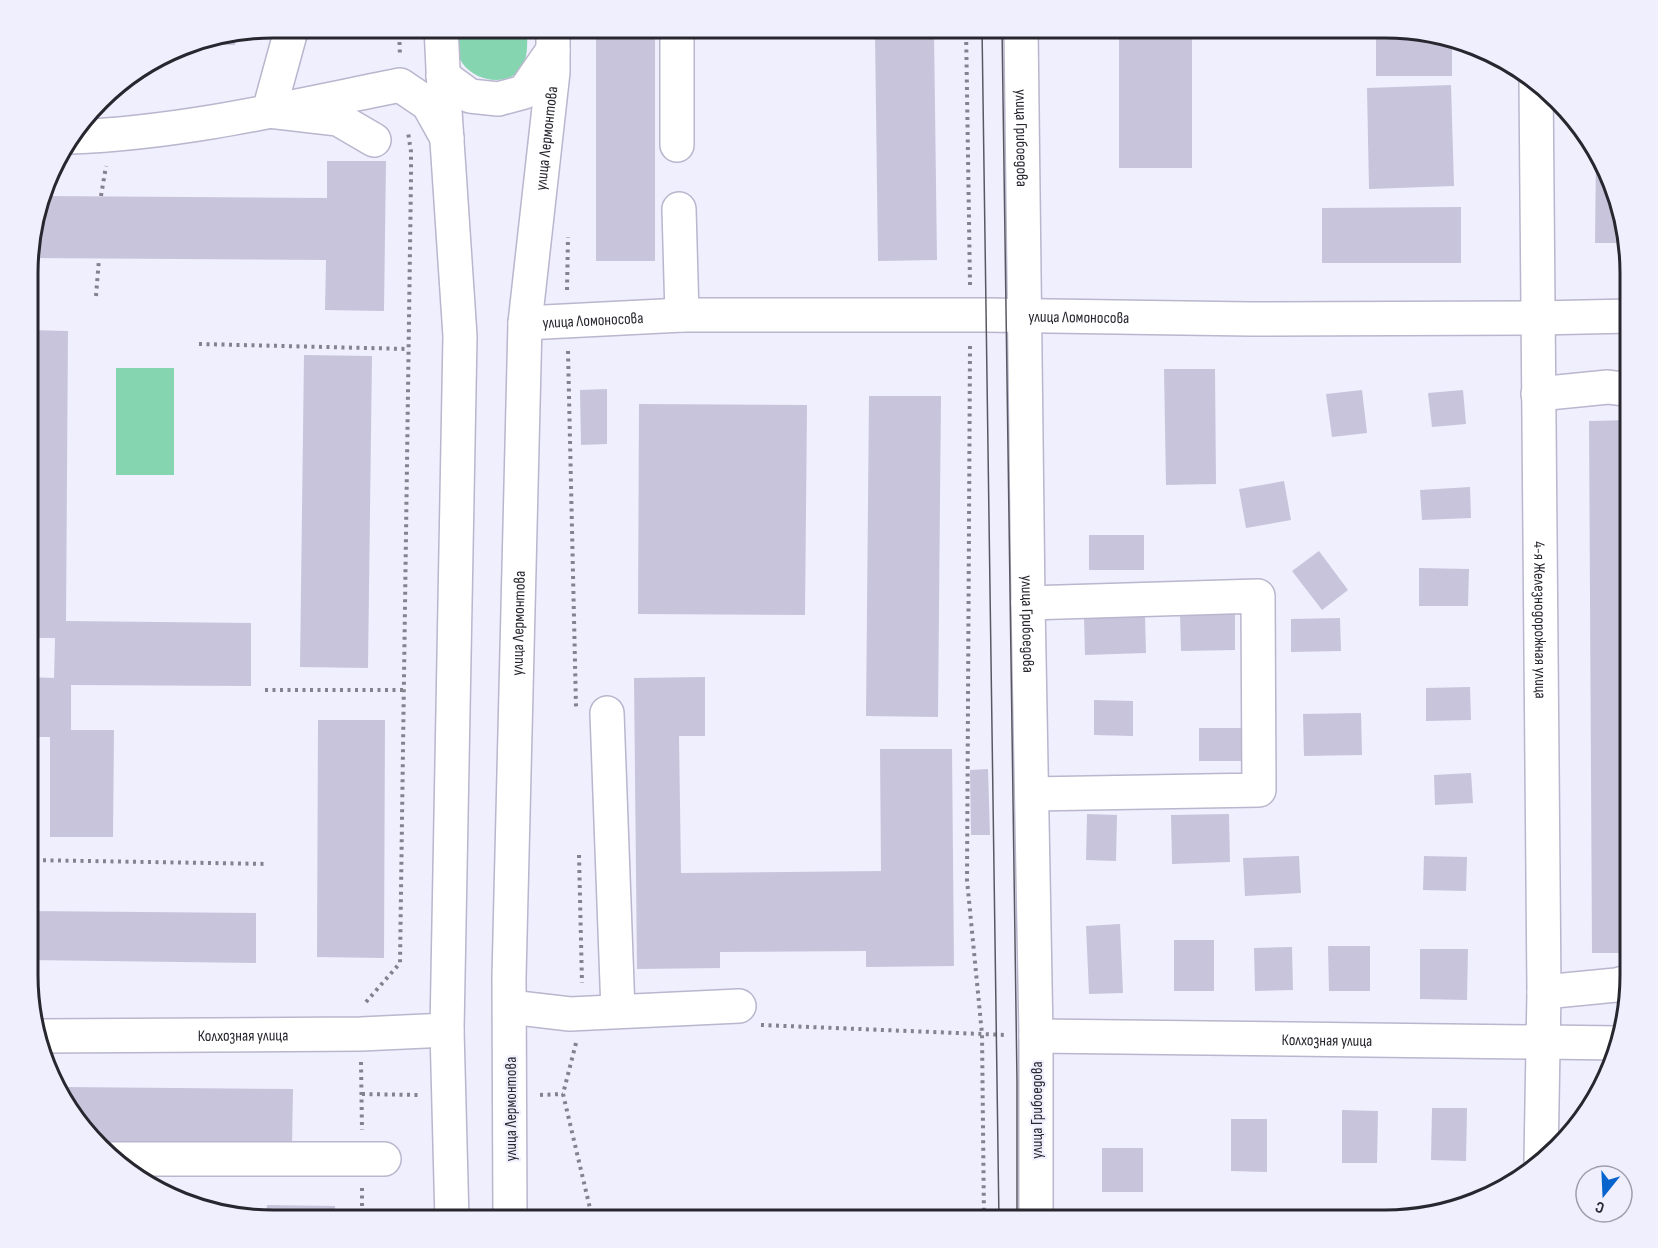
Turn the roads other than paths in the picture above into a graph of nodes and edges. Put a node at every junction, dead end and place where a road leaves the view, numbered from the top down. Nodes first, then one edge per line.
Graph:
1 (289, 38) edge
2 (441, 38) edge
3 (677, 38) edge
4 (1022, 38) edge
5 (553, 39) edge
6 (443, 76) junction
7 (1536, 92) edge
8 (269, 111) junction
9 (81, 136) edge
10 (447, 138) junction
11 (374, 140) dead end
12 (677, 145) dead end
13 (680, 209) dead end
14 (682, 315) junction
15 (1024, 316) junction
16 (1620, 316) edge
17 (1538, 318) junction
18 (525, 323) junction
19 (1620, 389) edge
20 (1538, 394) junction
21 (1028, 603) junction
22 (591, 714) road end
23 (1032, 794) junction
24 (1620, 984) edge
25 (1544, 992) junction
26 (510, 1007) junction
27 (618, 1011) junction
28 (749, 1015) road end
29 (447, 1030) junction
30 (45, 1036) edge
31 (1036, 1036) junction
32 (1544, 1042) junction
33 (1611, 1043) edge
34 (1541, 1152) edge
35 (125, 1159) edge
36 (373, 1159) road end
37 (452, 1210) edge
38 (510, 1210) edge
39 (1036, 1210) edge

1 - 8 street
2 - 6 street
3 - 12 street
4 - 15 street, улица Грибоедова
5 - 6 street
5 - 18 street, улица Лермонтова
6 - 10 street
7 - 17 street, 4-я Железнодорожная улица
8 - 9 street
8 - 10 street
8 - 11 street
10 - 29 street
13 - 14 street
14 - 15 street, улица Ломоносова
14 - 18 street, улица Ломоносова
15 - 17 street, улица Ломоносова
15 - 21 street, улица Грибоедова
16 - 17 street, улица Ломоносова
17 - 20 street, 4-я Железнодорожная улица
18 - 26 street, улица Лермонтова
19 - 20 street
20 - 25 street, 4-я Железнодорожная улица
21 - 23 street, улица Грибоедова
21 - 23 street
22 - 27 street
23 - 31 street, улица Грибоедова
24 - 25 street
25 - 32 street, 4-я Железнодорожная улица
26 - 27 street
26 - 38 street, улица Лермонтова
27 - 28 street
29 - 30 street, Колхозная улица
29 - 37 street
31 - 32 street, Колхозная улица
31 - 39 street, улица Грибоедова
32 - 33 street, Колхозная улица
32 - 34 street, 4-я Железнодорожная улица
35 - 36 street

